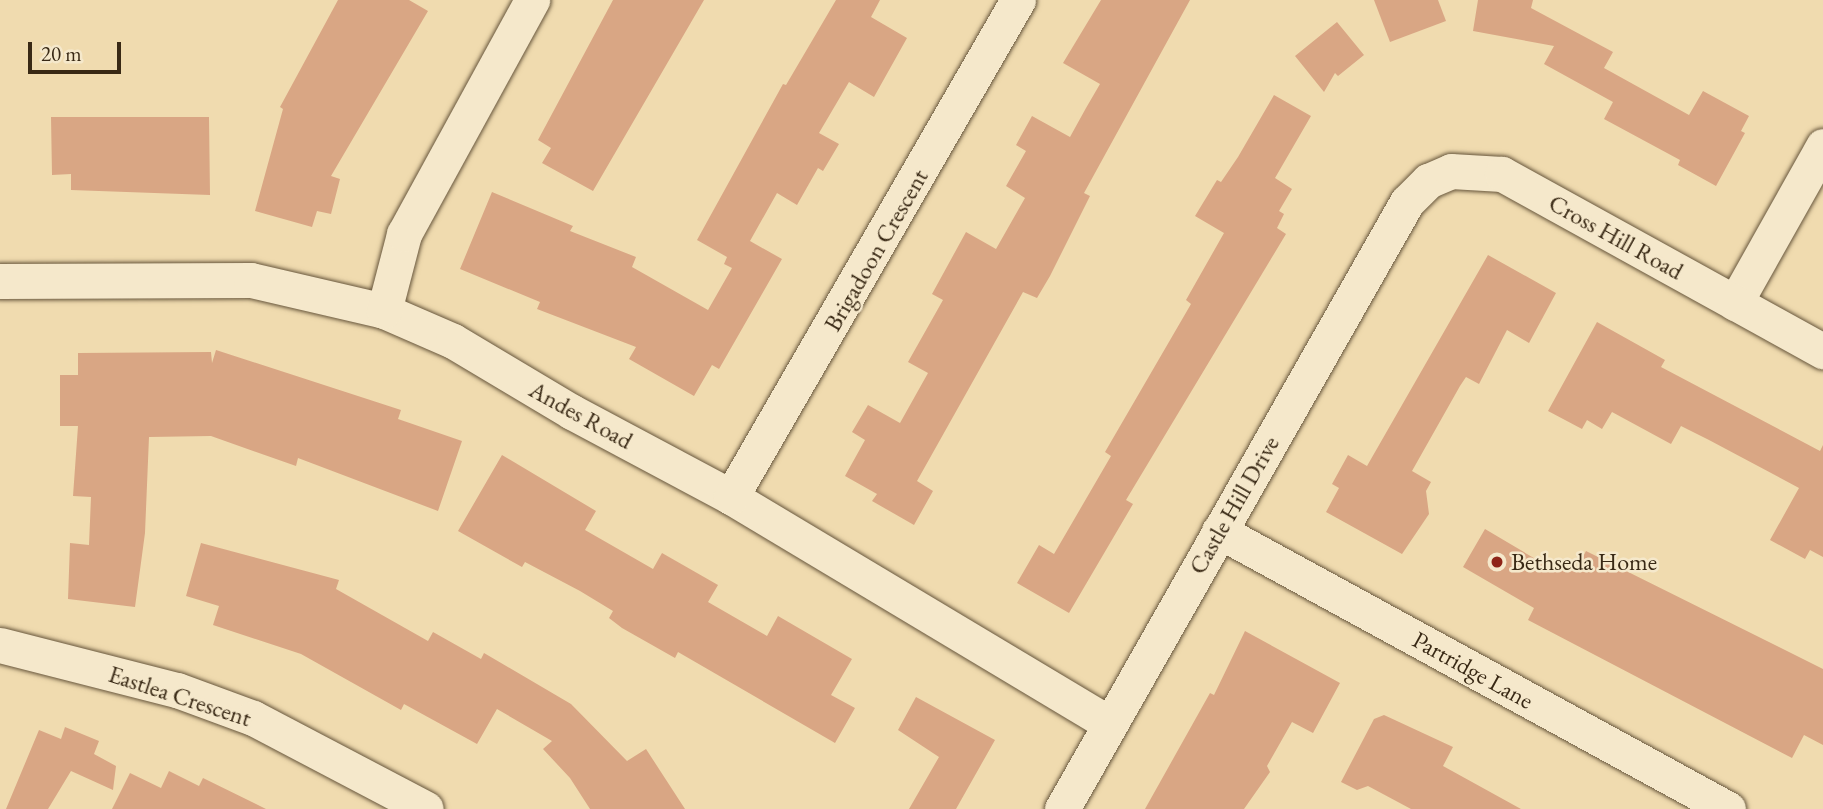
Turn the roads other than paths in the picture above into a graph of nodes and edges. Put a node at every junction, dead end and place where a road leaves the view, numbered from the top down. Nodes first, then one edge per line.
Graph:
1 (532, 0) edge
2 (1018, 0) edge
3 (1823, 146) edge
4 (1407, 202) joint
5 (0, 281) edge
6 (1735, 303) junction
7 (384, 312) junction
8 (1823, 351) edge
9 (731, 497) junction
10 (1219, 531) junction
11 (0, 645) edge
12 (1108, 723) junction
13 (426, 809) edge
14 (1062, 809) edge
15 (1728, 809) edge

1 - 7 street
2 - 9 street, Brigadoon Crescent
3 - 6 street
4 - 6 street, Cross Hill Road
4 - 10 street, Castle Hill Drive
5 - 7 street, Andes Road
6 - 8 street, Cross Hill Road
7 - 9 street, Andes Road
9 - 12 street, Andes Road
10 - 12 street, Castle Hill Drive
10 - 15 street, Partridge Lane
11 - 13 street, Eastlea Crescent
12 - 14 street, Castle Hill Drive

